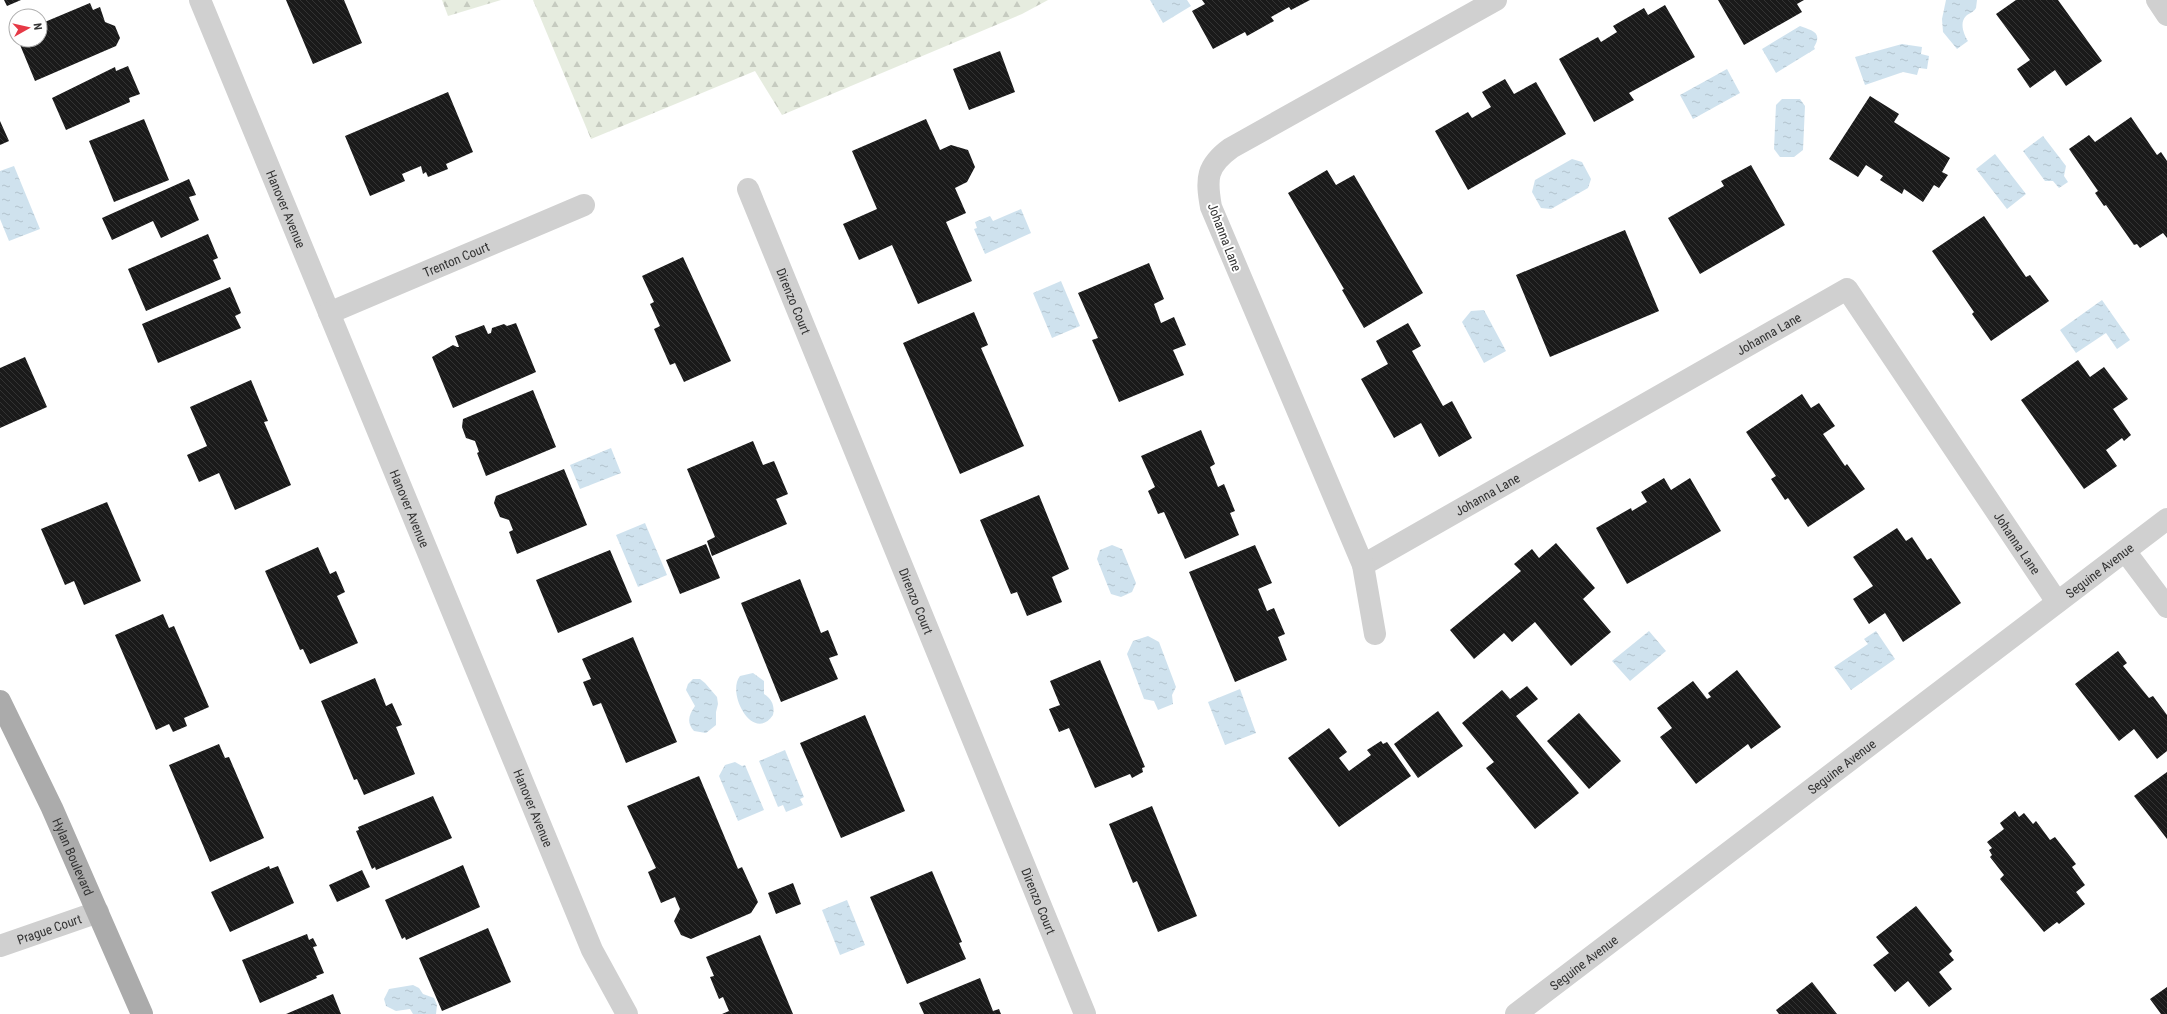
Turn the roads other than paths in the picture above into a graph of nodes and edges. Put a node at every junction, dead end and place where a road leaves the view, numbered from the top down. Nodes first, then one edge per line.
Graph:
1 (200, 0) edge
2 (1496, 0) edge
3 (2157, 0) edge
4 (2167, 15) edge
5 (748, 189) dead end
6 (584, 205) dead end
7 (329, 313) junction
8 (2167, 519) edge
9 (2125, 551) junction
10 (1363, 565) junction
11 (2057, 602) junction
12 (2167, 607) edge
13 (1375, 634) dead end
14 (0, 701) edge
15 (98, 912) junction
16 (0, 946) edge
17 (142, 1014) edge
18 (627, 1014) edge
19 (1085, 1014) edge
20 (1516, 1014) edge

1 - 7 street, Hanover Avenue
2 - 10 street, Johanna Lane
3 - 4 street
5 - 19 street, Direnzo Court
6 - 7 street, Trenton Court
7 - 18 street, Hanover Avenue
8 - 9 street, Seguine Avenue
9 - 11 street, Seguine Avenue
9 - 12 street
10 - 11 street, Johanna Lane
10 - 13 street, Johanna Lane
11 - 20 street, Seguine Avenue
14 - 15 main road, Hylan Boulevard
15 - 16 street, Prague Court
15 - 17 main road, Hylan Boulevard

